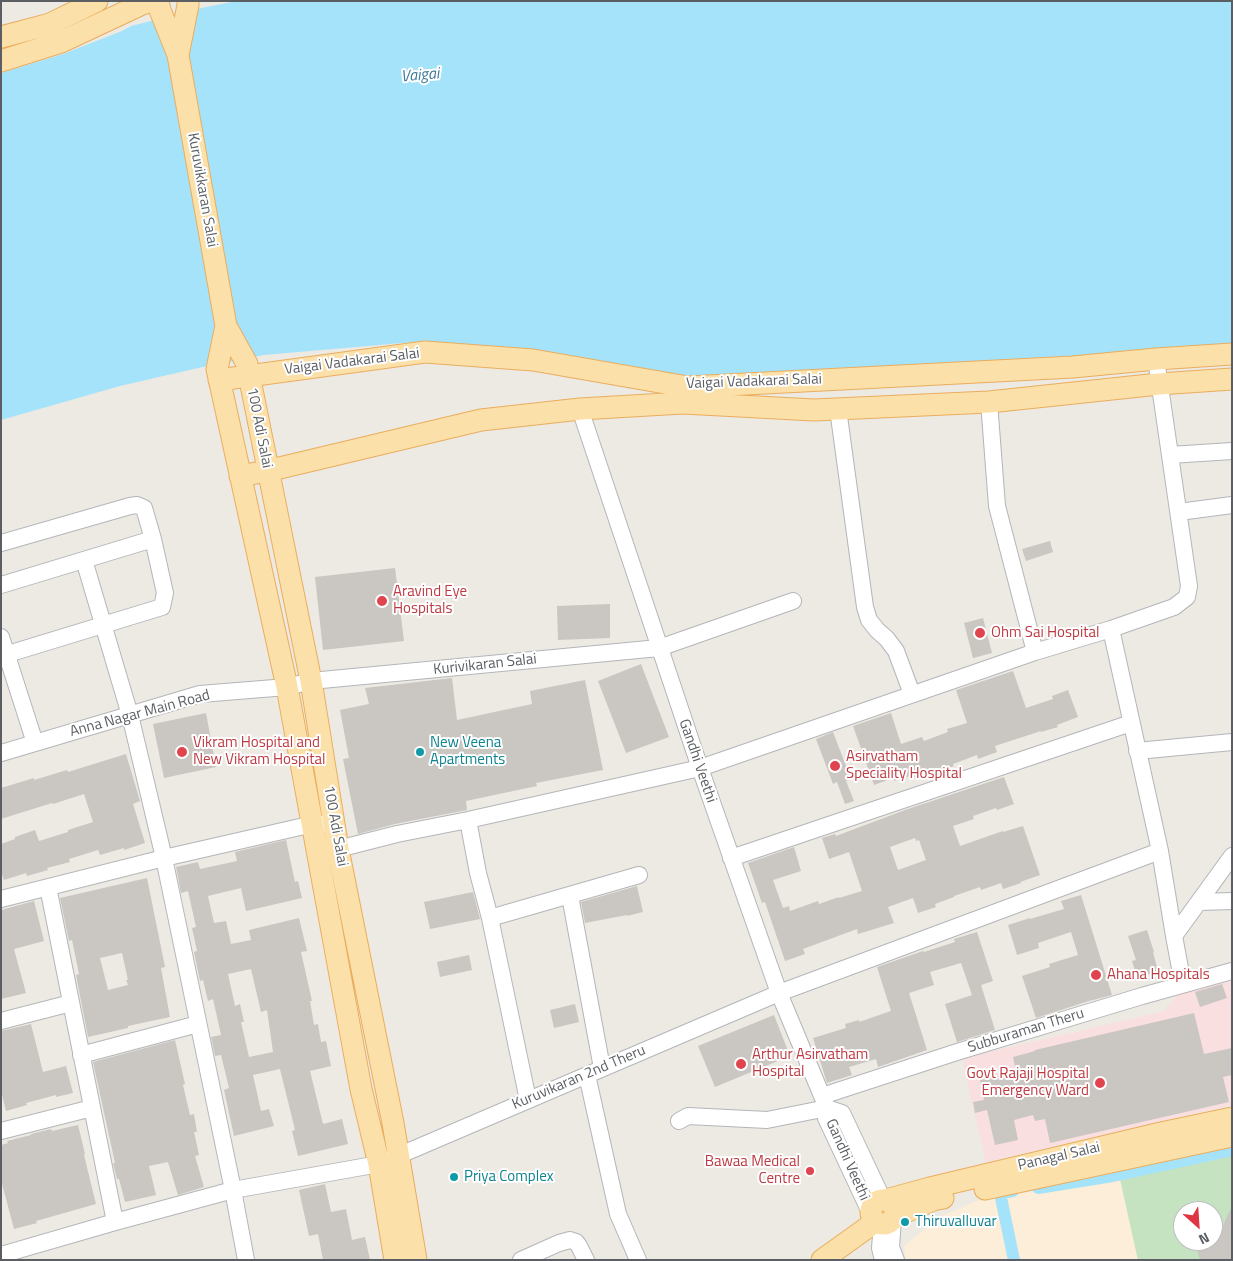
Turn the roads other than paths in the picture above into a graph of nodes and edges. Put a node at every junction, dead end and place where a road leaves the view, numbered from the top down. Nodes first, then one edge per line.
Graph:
1 (97, 1) edge
2 (188, 3) edge
3 (157, 4) edge
4 (1, 37) edge
5 (178, 55) junction
6 (1, 61) edge
7 (226, 326) junction
8 (1232, 354) edge
9 (1156, 359) junction
10 (248, 369) junction
11 (218, 374) junction
12 (1232, 378) edge
13 (1160, 384) junction
14 (989, 402) junction
15 (838, 409) junction
16 (580, 410) junction
17 (1232, 451) edge
18 (1170, 455) junction
19 (268, 471) junction
20 (240, 476) junction
21 (1232, 505) edge
22 (1179, 512) junction
23 (153, 539) junction
24 (1, 543) edge
25 (84, 560) junction
26 (1, 585) edge
27 (792, 601) dead end
28 (104, 625) junction
29 (1111, 629) junction
30 (1, 637) edge
31 (659, 648) junction
32 (1034, 652) junction
33 (4, 655) edge
34 (311, 682) junction
35 (287, 687) junction
36 (912, 694) junction
37 (130, 715) junction
38 (1131, 723) junction
39 (1232, 742) edge
40 (35, 743) junction
41 (1138, 752) junction
42 (1, 753) edge
43 (700, 768) junction
44 (468, 820) junction
45 (323, 823) junction
46 (328, 850) junction
47 (1160, 851) junction
48 (1232, 856) edge
49 (164, 858) junction
50 (731, 858) junction
51 (639, 875) dead end
52 (48, 887) junction
53 (570, 896) junction
54 (1, 899) edge
55 (1232, 901) edge
56 (1199, 902) junction
57 (490, 918) junction
58 (1174, 936) junction
59 (1232, 971) edge
60 (1183, 984) junction
61 (779, 993) junction
62 (71, 1003) junction
63 (1, 1021) edge
64 (198, 1024) junction
65 (81, 1055) junction
66 (602, 1068) junction
67 (587, 1075) junction
68 (528, 1100) junction
69 (824, 1102) junction
70 (92, 1108) junction
71 (1232, 1118) edge
72 (679, 1121) dead end
73 (1, 1131) edge
74 (1232, 1136) edge
75 (399, 1155) junction
76 (378, 1164) junction
77 (233, 1190) junction
78 (883, 1214) junction
79 (115, 1222) junction
80 (1, 1255) edge
81 (246, 1260) edge
82 (395, 1260) edge
83 (416, 1260) edge
84 (520, 1260) edge
85 (586, 1260) edge
86 (638, 1260) edge
87 (822, 1260) edge
88 (883, 1260) edge
89 (896, 1260) edge

1 - 4 main road
2 - 5 main road, Kuruvikkaran Salai
3 - 5 main road, Kuruvikkaran Salai
3 - 6 main road
5 - 7 main road, Kuruvikkaran Salai
7 - 10 main road, Kuruvikkaran Salai
7 - 11 main road, Kuruvikkaran Salai
8 - 9 main road, Vaigai Vadakarai Salai
9 - 10 main road, Vaigai Vadakarai Salai
9 - 13 street
10 - 11 main road, Vaigai Vadakarai Salai
10 - 19 main road, 100 Adi Salai
11 - 20 main road, 100 Adi Salai
12 - 13 main road, Vaigai Vadakarai Salai
13 - 14 main road, Vaigai Vadakarai Salai
13 - 18 street
14 - 15 main road, Vaigai Vadakarai Salai
14 - 32 street
15 - 16 main road, Vaigai Vadakarai Salai
15 - 36 street
16 - 19 main road, Vaigai Vadakarai Salai
16 - 31 street, Gandhi Veethi
17 - 18 street
18 - 22 street
19 - 20 main road, Vaigai Vadakarai Salai
19 - 34 main road, 100 Adi Salai
20 - 35 main road, 100 Adi Salai
21 - 22 street
22 - 29 street
23 - 24 street
23 - 25 street
23 - 28 street
25 - 26 street
25 - 28 street
27 - 31 street, Kurivikaran Salai
28 - 33 street
28 - 37 street
29 - 32 street
29 - 38 street
30 - 33 street
31 - 34 street, Kurivikaran Salai
31 - 43 street, Gandhi Veethi
32 - 36 street
33 - 40 street
34 - 35 street, Anna Nagar Main Road
34 - 45 main road, 100 Adi Salai
35 - 37 street, Anna Nagar Main Road
35 - 45 main road, 100 Adi Salai
36 - 43 street
37 - 40 street, Anna Nagar Main Road
37 - 49 street
38 - 41 street
38 - 50 street
39 - 41 street
40 - 42 street, Anna Nagar Main Road
41 - 47 street
43 - 44 street
43 - 50 street, Gandhi Veethi
44 - 46 street
44 - 57 street
45 - 46 main road, 100 Adi Salai
45 - 49 street
46 - 75 main road, 100 Adi Salai
46 - 76 main road, 100 Adi Salai
47 - 58 street
47 - 61 street, Kuruvikaran 2nd Theru
48 - 56 street
49 - 52 street
49 - 64 street
50 - 61 street, Gandhi Veethi
51 - 53 street
52 - 54 street
52 - 62 street
53 - 57 street
53 - 66 street
55 - 56 street
56 - 58 street
57 - 68 street
58 - 60 street
59 - 60 street, Subburaman Theru
60 - 69 street, Subburaman Theru
61 - 66 street, Kuruvikaran 2nd Theru
61 - 69 street, Gandhi Veethi
62 - 63 street
62 - 65 street
64 - 65 street
64 - 77 street
65 - 70 street
66 - 67 street, Kuruvikaran 2nd Theru
67 - 68 street, Kuruvikaran 2nd Theru
67 - 86 street
68 - 75 street, Kuruvikaran 2nd Theru
69 - 72 street, Subburaman Theru
69 - 78 street, Gandhi Veethi
70 - 73 street
70 - 79 street
71 - 78 main road, Panagal Salai
74 - 78 main road, Panagal Salai
75 - 76 street, Kuruvikaran 2nd Theru
75 - 83 main road, 100 Adi Salai
76 - 77 street, Kuruvikaran 2nd Theru
76 - 82 main road, 100 Adi Salai
77 - 79 street, Kuruvikaran 2nd Theru
77 - 81 street
78 - 87 main road
78 - 88 street
78 - 89 street
79 - 80 street, Kuruvikaran 2nd Theru
84 - 85 street

